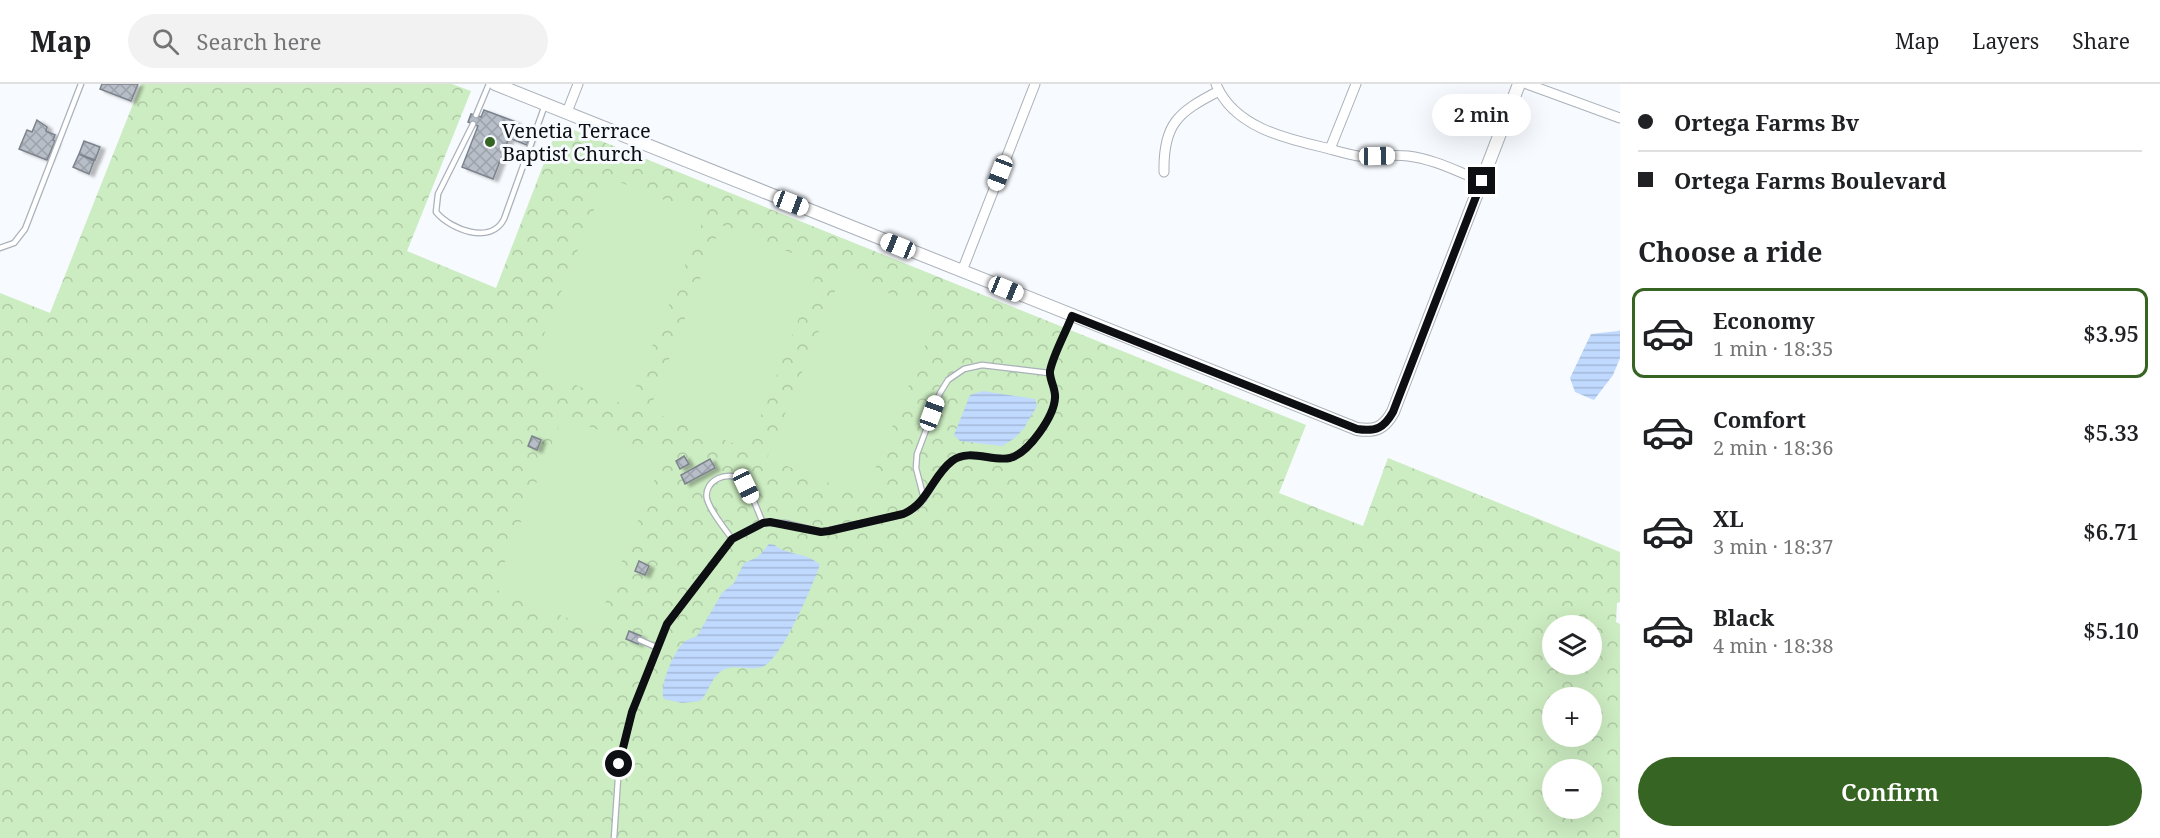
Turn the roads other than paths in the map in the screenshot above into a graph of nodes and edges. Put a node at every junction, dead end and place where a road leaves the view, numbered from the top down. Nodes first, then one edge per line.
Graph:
1 (81, 84) edge
2 (489, 84) edge
3 (495, 84) edge
4 (578, 84) edge
5 (1035, 84) edge
6 (1356, 84) edge
7 (1520, 84) edge
8 (1527, 84) edge
9 (1217, 87) edge
10 (546, 104) junction
11 (567, 112) junction
12 (476, 115) dead end
13 (1620, 118) edge
14 (473, 124) dead end
15 (1330, 149) junction
16 (1164, 172) dead end
17 (1482, 181) junction
18 (0, 248) edge
19 (962, 271) junction
20 (1072, 316) junction
21 (1049, 373) junction
22 (924, 499) junction
23 (763, 523) junction
24 (732, 539) junction
25 (640, 640) dead end
26 (658, 648) junction
27 (614, 838) edge

1 - 18 lane
2 - 12 lane
3 - 10 street
4 - 11 street
5 - 19 street
6 - 15 street
7 - 17 street
8 - 13 street
9 - 15 street
9 - 16 street
10 - 11 street
10 - 14 lane
11 - 19 street
15 - 17 street
17 - 20 street
19 - 20 street
20 - 21 lane
21 - 22 lane
21 - 22 lane
22 - 23 lane
23 - 24 lane
23 - 24 lane
24 - 26 lane
25 - 26 lane
26 - 27 lane

